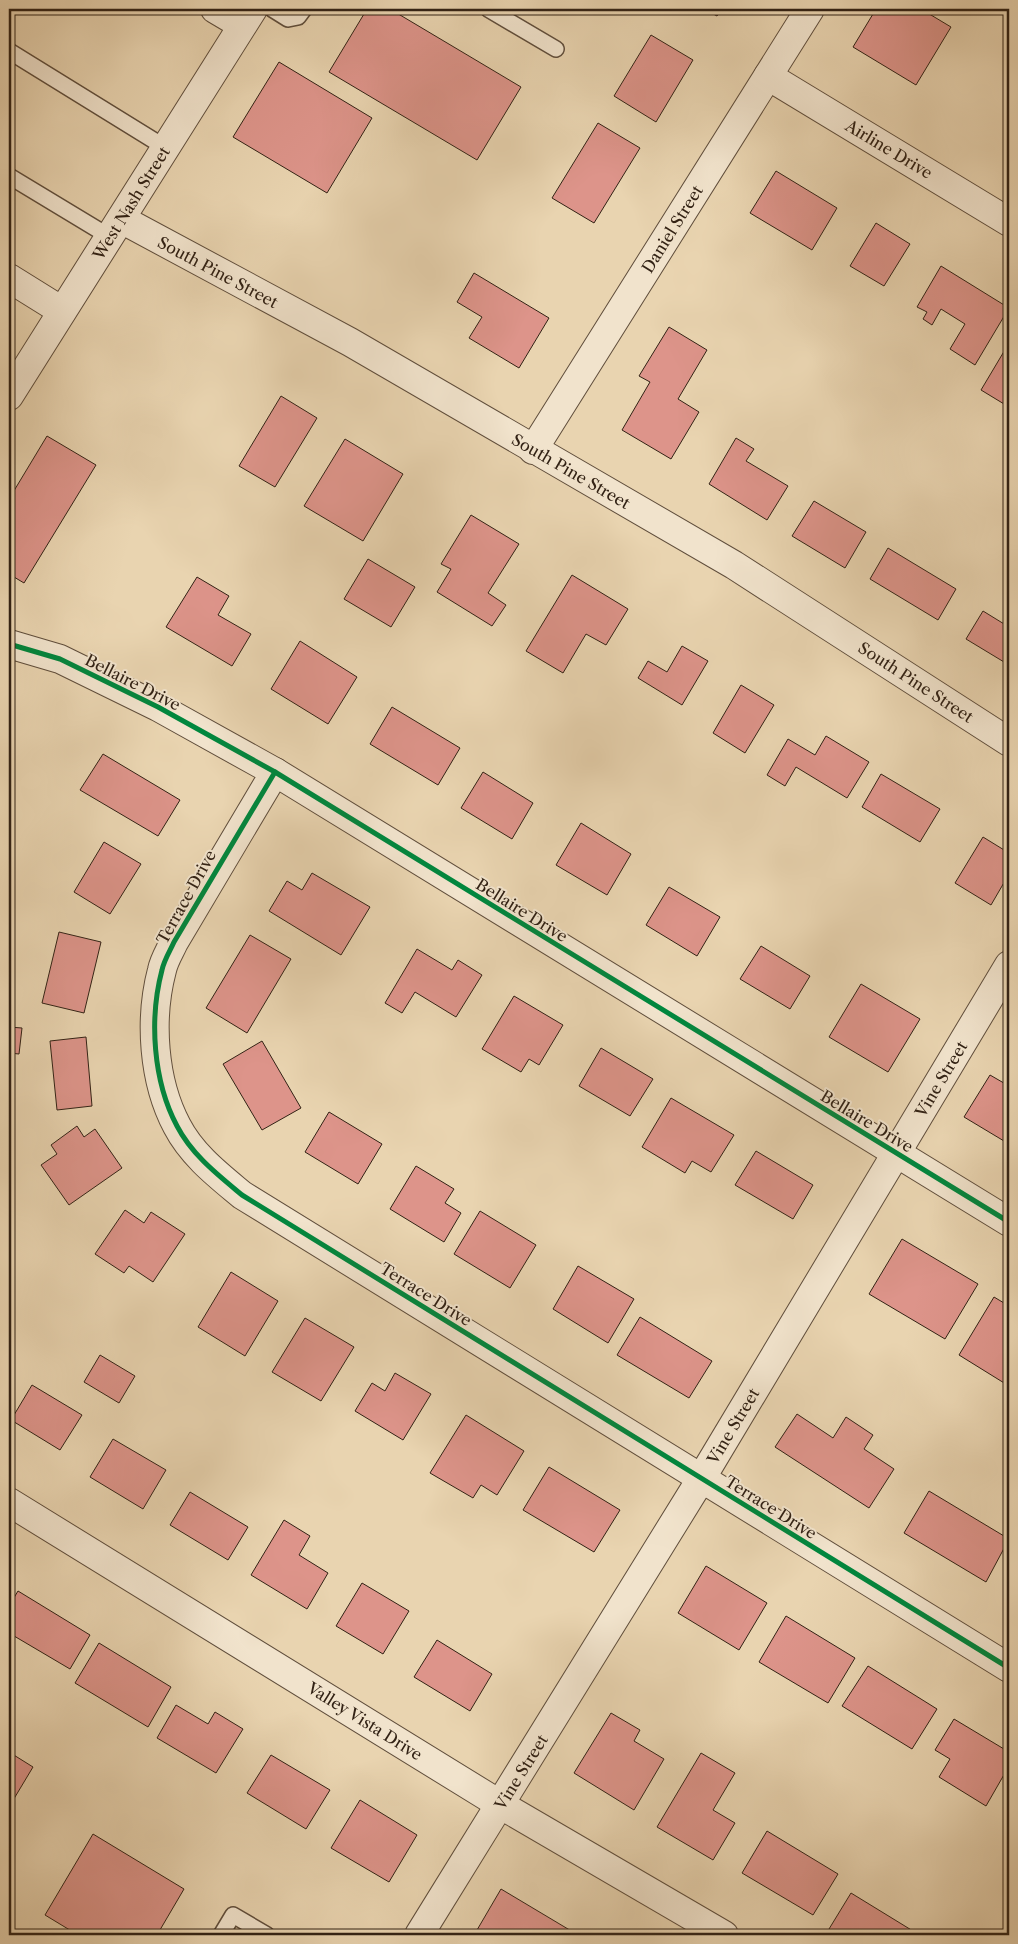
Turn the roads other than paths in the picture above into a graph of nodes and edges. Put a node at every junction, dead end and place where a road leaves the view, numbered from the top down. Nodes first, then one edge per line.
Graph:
1 (215, 9) edge
2 (272, 9) edge
3 (304, 9) edge
4 (488, 9) edge
5 (810, 9) edge
6 (247, 17) edge
7 (556, 49) dead end
8 (9, 51) edge
9 (768, 76) junction
10 (166, 148) junction
11 (9, 176) edge
12 (1009, 222) edge
13 (116, 228) junction
14 (9, 278) edge
15 (62, 310) junction
16 (9, 396) edge
17 (534, 450) junction
18 (9, 644) edge
19 (1009, 742) edge
20 (275, 772) junction
21 (1009, 965) edge
22 (896, 1154) junction
23 (1009, 1222) edge
24 (702, 1479) junction
25 (9, 1502) edge
26 (1009, 1668) edge
27 (501, 1805) junction
28 (221, 1935) edge
29 (267, 1935) edge
30 (419, 1935) edge
31 (724, 1935) edge

1 - 6 street
2 - 3 lane
4 - 7 lane
5 - 9 street, Daniel Street
6 - 10 street, West Nash Street
8 - 10 lane
9 - 12 street, Airline Drive
9 - 17 street, Daniel Street
10 - 13 street, West Nash Street
11 - 13 lane
13 - 15 street, West Nash Street
13 - 17 street, South Pine Street
14 - 15 street
15 - 16 street, West Nash Street
17 - 19 street, South Pine Street
18 - 20 street, Bellaire Drive
20 - 22 street, Bellaire Drive
20 - 24 street, Terrace Drive
21 - 22 street, Vine Street
22 - 23 street, Bellaire Drive
22 - 24 street, Vine Street
24 - 26 street, Terrace Drive
24 - 27 street, Vine Street
25 - 27 street, Valley Vista Drive
27 - 30 street, Vine Street
27 - 31 street, Valley Vista Drive
28 - 29 lane

